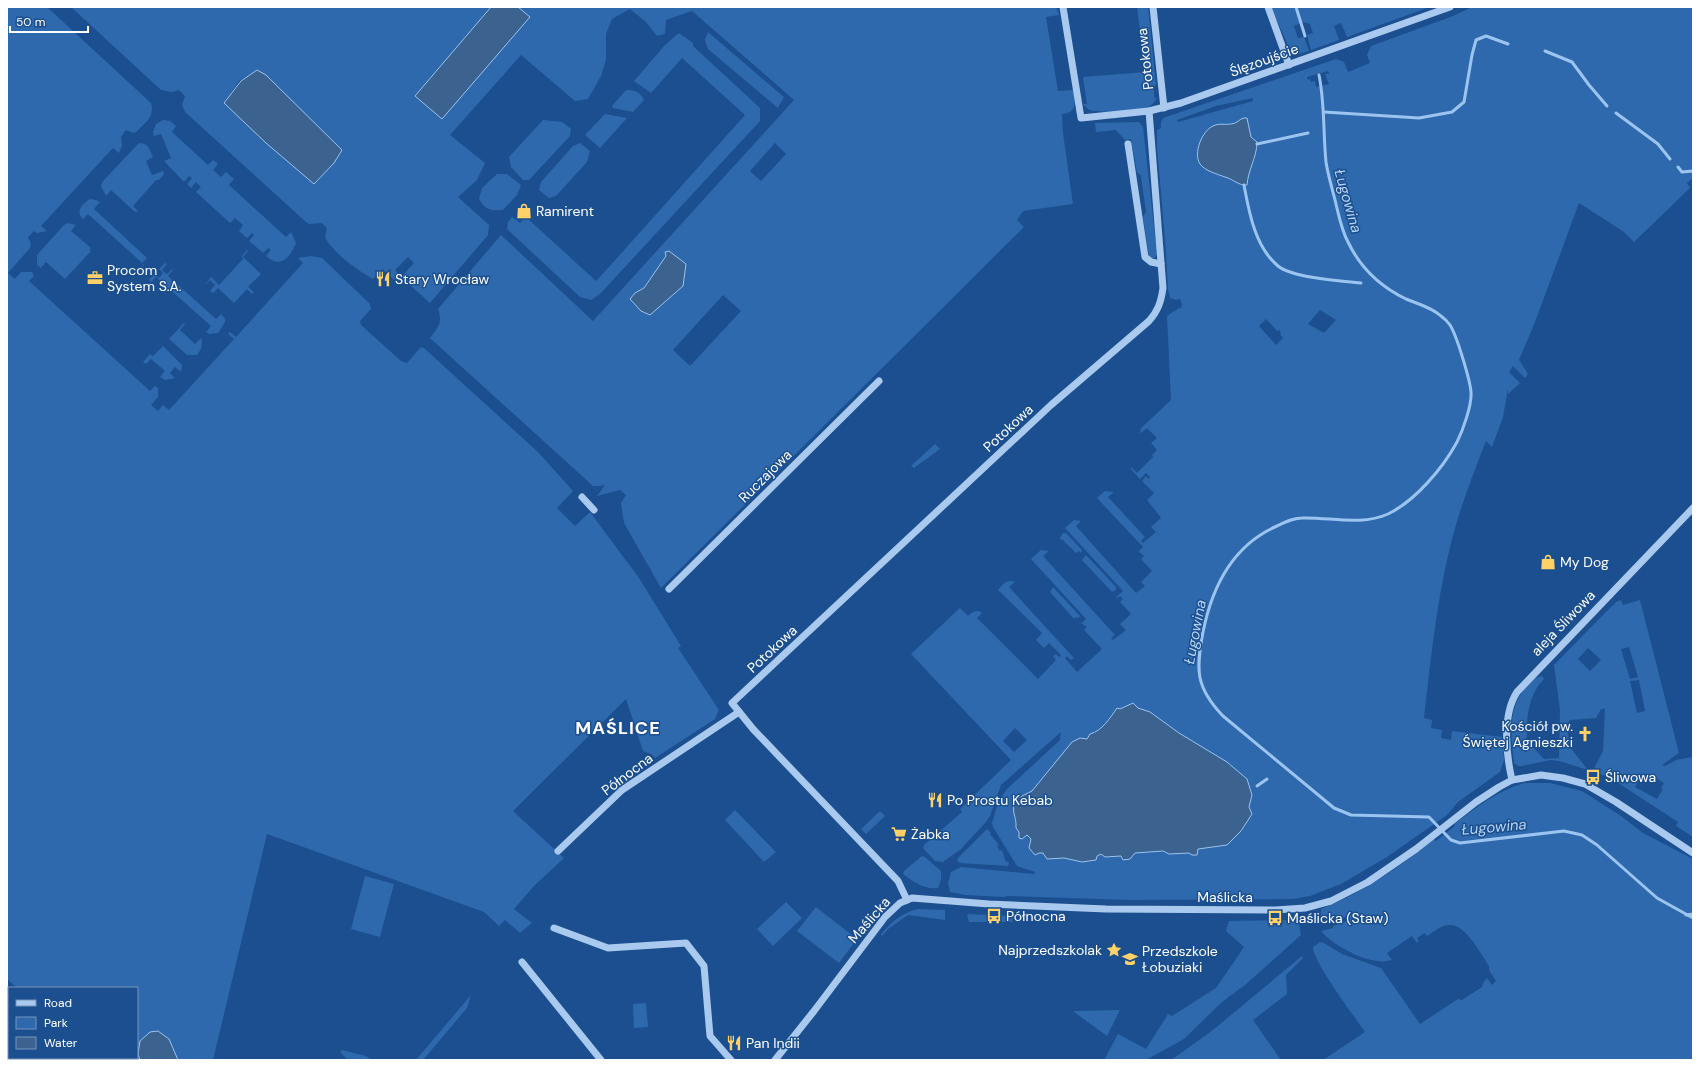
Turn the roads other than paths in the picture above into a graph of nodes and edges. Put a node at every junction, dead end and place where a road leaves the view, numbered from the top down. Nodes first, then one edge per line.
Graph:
1 (1063, 7) edge
2 (1153, 7) edge
3 (1268, 7) edge
4 (1450, 7) edge
5 (1289, 65) junction
6 (1164, 108) junction
7 (1149, 111) junction
8 (1128, 144) dead end
9 (1161, 264) junction
10 (879, 381) dead end
11 (582, 497) dead end
12 (1693, 508) edge
13 (594, 510) dead end
14 (669, 589) dead end
15 (739, 712) junction
16 (1512, 780) junction
17 (558, 851) dead end
18 (1693, 853) edge
19 (907, 900) junction
20 (554, 928) dead end
21 (522, 962) dead end
22 (601, 1060) edge
23 (731, 1060) edge
24 (775, 1060) edge

1 - 7 street, Ślęzoujście
2 - 6 street, Potokowa
3 - 5 street
4 - 5 street, Ślęzoujście
5 - 6 street, Ślęzoujście
6 - 7 street, Ślęzoujście
7 - 9 street, Potokowa
8 - 9 street
9 - 15 street, Potokowa
10 - 14 street, Ruczajowa
11 - 13 street
12 - 16 street, aleja Śliwowa
15 - 17 street, Północna
15 - 19 street
16 - 18 street, Maślicka
16 - 19 street, Maślicka
19 - 24 street, Maślicka
20 - 23 street
21 - 22 street

